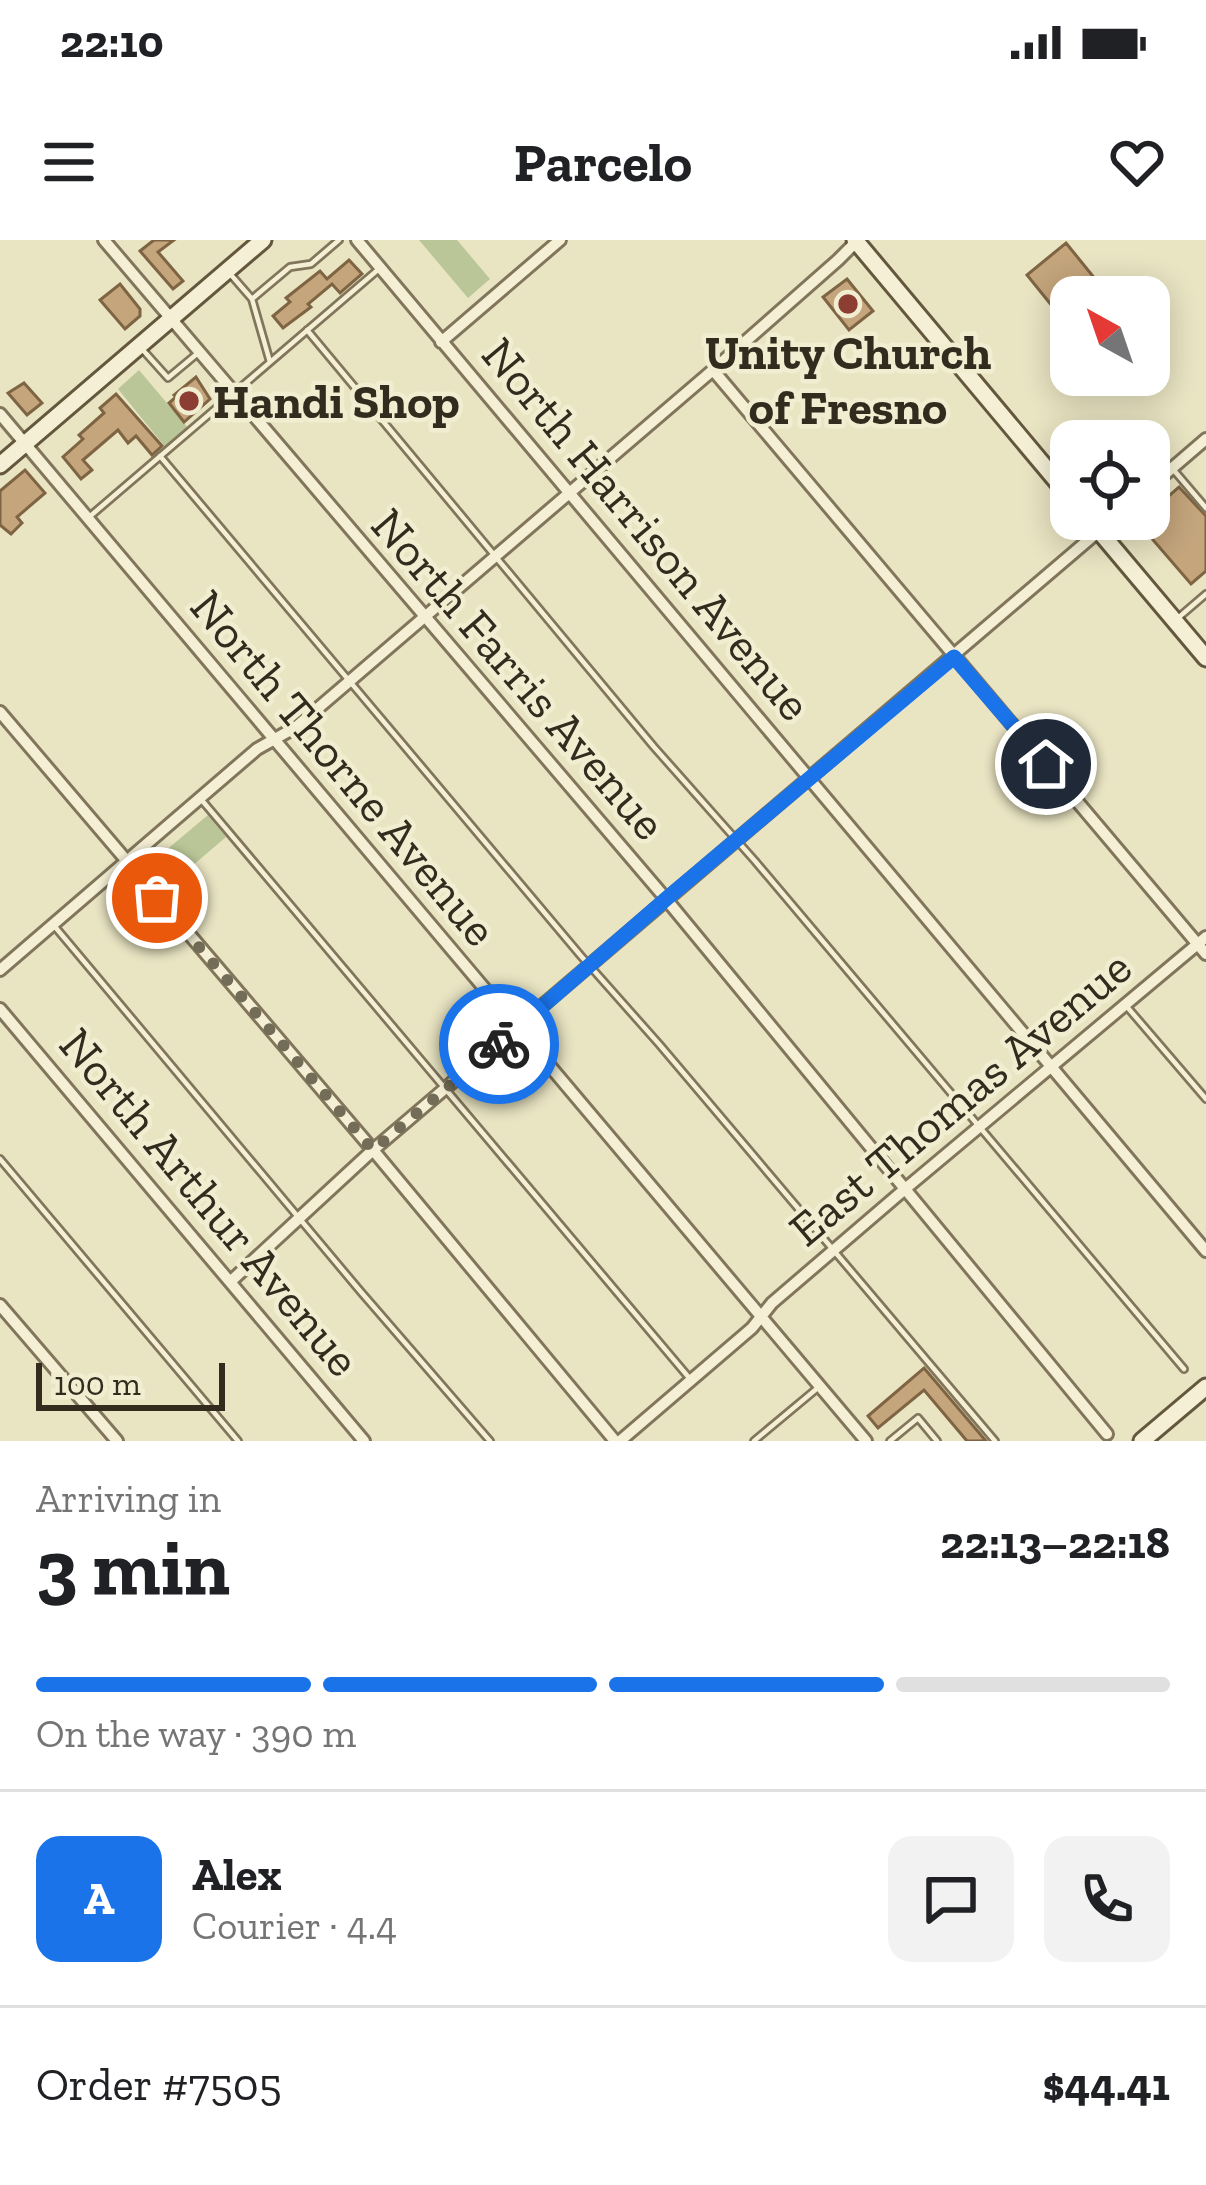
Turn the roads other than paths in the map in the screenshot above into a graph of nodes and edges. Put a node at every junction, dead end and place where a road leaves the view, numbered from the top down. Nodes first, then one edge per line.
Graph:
1 (104, 240) edge
2 (263, 240) edge
3 (339, 240) edge
4 (357, 240) edge
5 (560, 240) edge
6 (857, 240) edge
7 (380, 268) junction
8 (227, 270) junction
9 (252, 298) junction
10 (170, 319) junction
11 (308, 330) junction
12 (441, 342) junction
13 (139, 345) junction
14 (198, 353) junction
15 (270, 362) junction
16 (713, 370) junction
17 (232, 394) junction
18 (0, 414) edge
19 (1206, 439) edge
20 (24, 444) junction
21 (160, 456) junction
22 (0, 465) edge
23 (1172, 468) joint
24 (1050, 473) edge
25 (569, 493) junction
26 (1206, 508) edge
27 (87, 518) junction
28 (1078, 540) edge
29 (1106, 540) edge
30 (495, 556) junction
31 (1206, 595) edge
32 (423, 618) junction
33 (1174, 621) junction
34 (954, 657) junction
35 (1206, 658) edge
36 (350, 680) junction
37 (0, 712) edge
38 (273, 740) junction
39 (812, 778) junction
40 (200, 798) junction
41 (736, 840) junction
42 (126, 862) junction
43 (666, 899) junction
44 (53, 924) junction
45 (1203, 945) edge
46 (590, 965) junction
47 (0, 970) edge
48 (1126, 1005) junction
49 (0, 1009) edge
50 (517, 1030) junction
51 (1050, 1067) junction
52 (446, 1089) junction
53 (1206, 1099) edge
54 (979, 1126) junction
55 (373, 1150) junction
56 (0, 1159) edge
57 (904, 1189) junction
58 (299, 1218) junction
59 (1206, 1250) edge
60 (833, 1251) junction
61 (230, 1282) junction
62 (0, 1305) edge
63 (762, 1316) junction
64 (1184, 1369) dead end
65 (691, 1380) junction
66 (820, 1386) junction
67 (1206, 1387) edge
68 (1107, 1434) dead end
69 (896, 1439) edge
70 (117, 1441) edge
71 (238, 1441) edge
72 (364, 1441) edge
73 (490, 1441) edge
74 (618, 1441) edge
75 (754, 1441) edge
76 (866, 1441) edge
77 (937, 1441) edge
78 (995, 1441) edge
79 (1142, 1441) edge

1 - 10 street, North Farris Avenue
2 - 8 main road
3 - 9 lane
4 - 7 street, North Harrison Avenue
5 - 12 street
6 - 16 street
6 - 24 main road
7 - 11 lane
7 - 12 street, North Harrison Avenue
8 - 9 lane
8 - 10 main road
9 - 15 lane
10 - 13 main road
10 - 14 street, North Farris Avenue
11 - 15 lane
11 - 30 lane
12 - 25 street, North Harrison Avenue
13 - 14 lane
13 - 20 main road
14 - 17 street, North Farris Avenue
15 - 17 lane
16 - 25 street
16 - 34 street
17 - 21 lane
17 - 32 street, North Farris Avenue
18 - 20 street, North Thorne Avenue
19 - 23 street
20 - 22 main road
20 - 27 street, North Thorne Avenue
21 - 27 lane
21 - 36 lane
23 - 26 lane
25 - 30 street
25 - 39 street, North Harrison Avenue
27 - 38 street, North Thorne Avenue
28 - 34 street
29 - 33 main road
30 - 32 street
30 - 41 lane
31 - 33 lane
32 - 36 street
32 - 43 street, North Farris Avenue
33 - 35 main road
34 - 39 street
34 - 45 street
36 - 38 street
36 - 46 lane
37 - 42 street
38 - 40 street
38 - 50 street, North Thorne Avenue
39 - 41 street
39 - 51 street, North Harrison Avenue
40 - 42 street
40 - 52 lane
41 - 43 street
41 - 54 lane
42 - 44 street
42 - 55 street
43 - 46 street
43 - 57 street, North Farris Avenue
44 - 47 street
44 - 58 lane
45 - 48 street, East Thomas Avenue
46 - 50 street
46 - 60 lane
48 - 51 street, East Thomas Avenue
48 - 53 lane
49 - 61 street, North Arthur Avenue
50 - 52 street
50 - 63 street, North Thorne Avenue
51 - 54 street, East Thomas Avenue
51 - 59 street, North Harrison Avenue
52 - 55 street
52 - 65 lane
54 - 57 street, East Thomas Avenue
54 - 64 lane
55 - 58 street
55 - 74 street
56 - 71 lane
57 - 60 street, East Thomas Avenue
57 - 68 street, North Farris Avenue
58 - 61 street
58 - 73 lane
60 - 63 street, East Thomas Avenue
60 - 78 lane
61 - 72 street, North Arthur Avenue
62 - 70 street
63 - 65 street, East Thomas Avenue
63 - 66 street, North Thorne Avenue
65 - 74 street, East Thomas Avenue
66 - 75 lane
66 - 76 street, North Thorne Avenue
67 - 79 main road
69 - 77 lane

